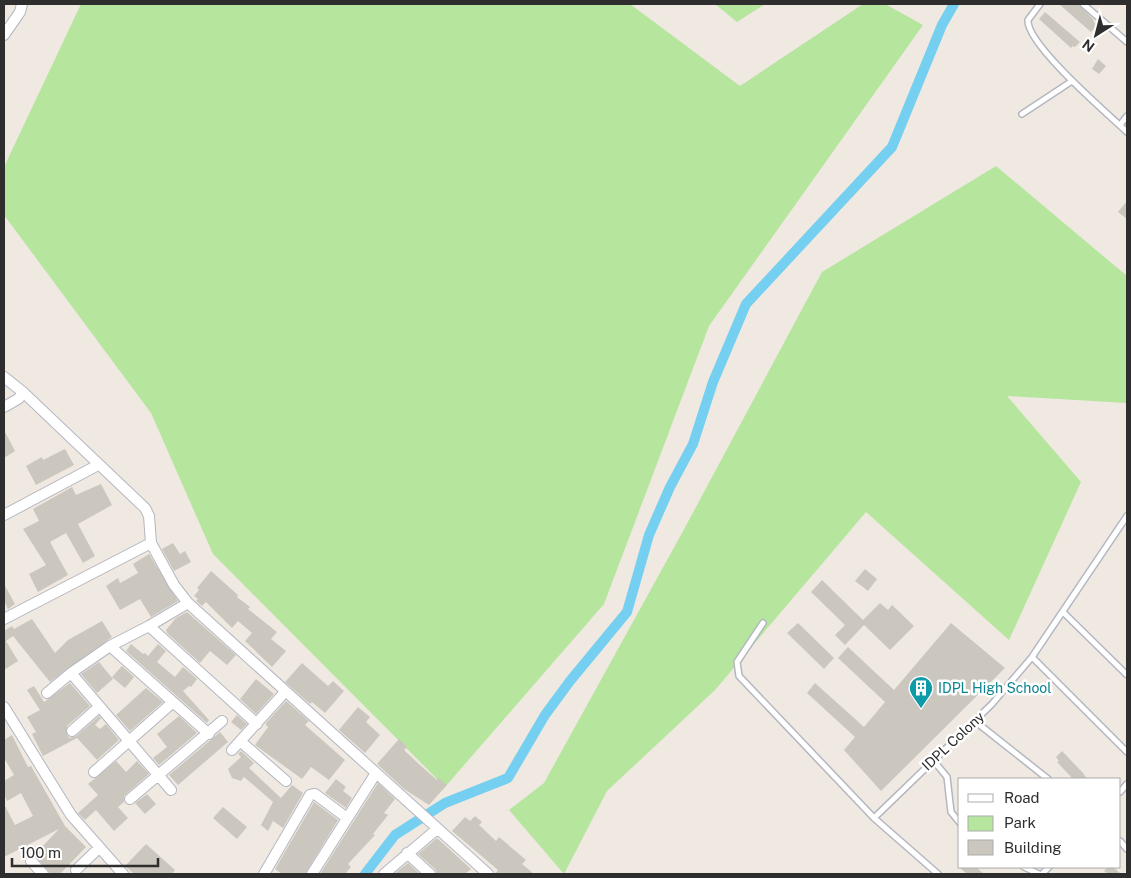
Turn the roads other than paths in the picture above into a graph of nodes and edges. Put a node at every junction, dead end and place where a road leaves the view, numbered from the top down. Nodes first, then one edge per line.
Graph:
1 (22, 4) edge
2 (1040, 4) edge
3 (1083, 4) edge
4 (4, 35) edge
5 (1127, 42) edge
6 (1072, 81) junction
7 (1022, 114) dead end
8 (1127, 116) edge
9 (1120, 125) junction
10 (1127, 132) edge
11 (4, 377) edge
12 (24, 392) junction
13 (4, 407) edge
14 (98, 465) junction
15 (4, 515) edge
16 (1127, 516) edge
17 (150, 543) junction
18 (188, 603) junction
19 (1063, 612) junction
20 (4, 619) edge
21 (763, 623) dead end
22 (149, 626) junction
23 (110, 646) junction
24 (1032, 657) junction
25 (71, 674) junction
26 (1127, 676) edge
27 (285, 692) junction
28 (47, 693) dead end
29 (172, 702) junction
30 (4, 707) edge
31 (99, 707) junction
32 (222, 721) dead end
33 (976, 722) junction
34 (257, 724) junction
35 (72, 730) dead end
36 (209, 734) junction
37 (240, 741) junction
38 (129, 742) junction
39 (232, 750) dead end
40 (1127, 752) edge
41 (933, 760) junction
42 (94, 772) dead end
43 (376, 773) junction
44 (158, 775) junction
45 (1047, 778) edge
46 (286, 781) dead end
47 (171, 790) dead end
48 (130, 800) dead end
49 (347, 818) junction
50 (874, 818) junction
51 (958, 821) edge
52 (437, 829) junction
53 (99, 848) junction
54 (407, 853) junction
55 (31, 861) dead end
56 (1026, 868) edge
57 (76, 870) dead end
58 (268, 873) edge
59 (43, 874) edge
60 (123, 874) edge
61 (312, 874) edge
62 (384, 874) edge
63 (430, 874) edge
64 (488, 874) edge
65 (938, 874) edge
66 (1040, 874) edge

1 - 4 street
2 - 6 lane
3 - 5 lane
6 - 7 lane
6 - 9 lane
8 - 9 lane
9 - 10 lane
11 - 12 street
12 - 13 street
12 - 14 street
14 - 15 street
14 - 17 street
16 - 19 lane, IDPL Colony
17 - 18 street
17 - 20 street
18 - 22 street
18 - 27 street
19 - 24 lane, IDPL Colony
19 - 26 lane
21 - 50 lane
22 - 23 street
22 - 34 street
23 - 25 street
23 - 29 street
24 - 33 lane, IDPL Colony
24 - 40 lane
25 - 28 street
25 - 31 street
27 - 34 street
27 - 43 street
29 - 36 street
29 - 38 street
30 - 53 street
31 - 35 street
31 - 38 street
32 - 36 street
33 - 41 lane, IDPL Colony
33 - 45 lane
34 - 37 street
36 - 44 street
37 - 39 street
37 - 46 street
38 - 42 street
38 - 44 street
41 - 50 lane, IDPL Colony
41 - 51 lane
43 - 49 street
43 - 52 street
44 - 47 street
44 - 48 street
49 - 58 street
49 - 61 street
50 - 65 lane
52 - 54 street
52 - 64 street
53 - 57 street
53 - 60 street
54 - 62 street
54 - 63 street
55 - 59 street
56 - 66 lane

